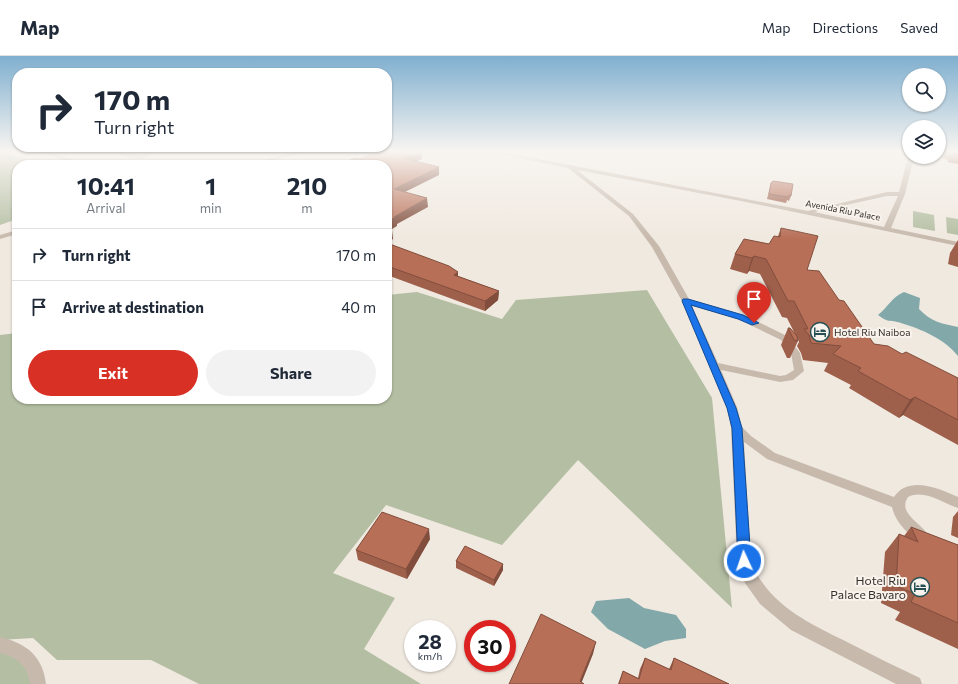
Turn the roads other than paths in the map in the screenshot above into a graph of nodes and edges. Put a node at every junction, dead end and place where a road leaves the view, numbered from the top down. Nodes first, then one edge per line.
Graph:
1 (587, 180) edge
2 (640, 180) edge
3 (905, 180) edge
4 (902, 194) junction
5 (808, 212) junction
6 (887, 228) junction
7 (12, 233) edge
8 (0, 237) edge
9 (958, 244) edge
10 (686, 301) junction
11 (713, 365) junction
12 (737, 428) junction
13 (898, 504) junction
14 (958, 504) edge
15 (931, 541) edge
16 (0, 645) edge
17 (38, 684) edge
18 (914, 684) edge

1 - 10 street
2 - 5 street, Avenida Riu Palace
3 - 4 street
4 - 5 street
4 - 6 street
5 - 6 street, Avenida Riu Palace
6 - 9 street, Avenida Riu Palace
7 - 8 street
10 - 11 street
10 - 11 street
11 - 12 street
12 - 13 street
12 - 18 street
13 - 14 street
13 - 15 street
16 - 17 street

